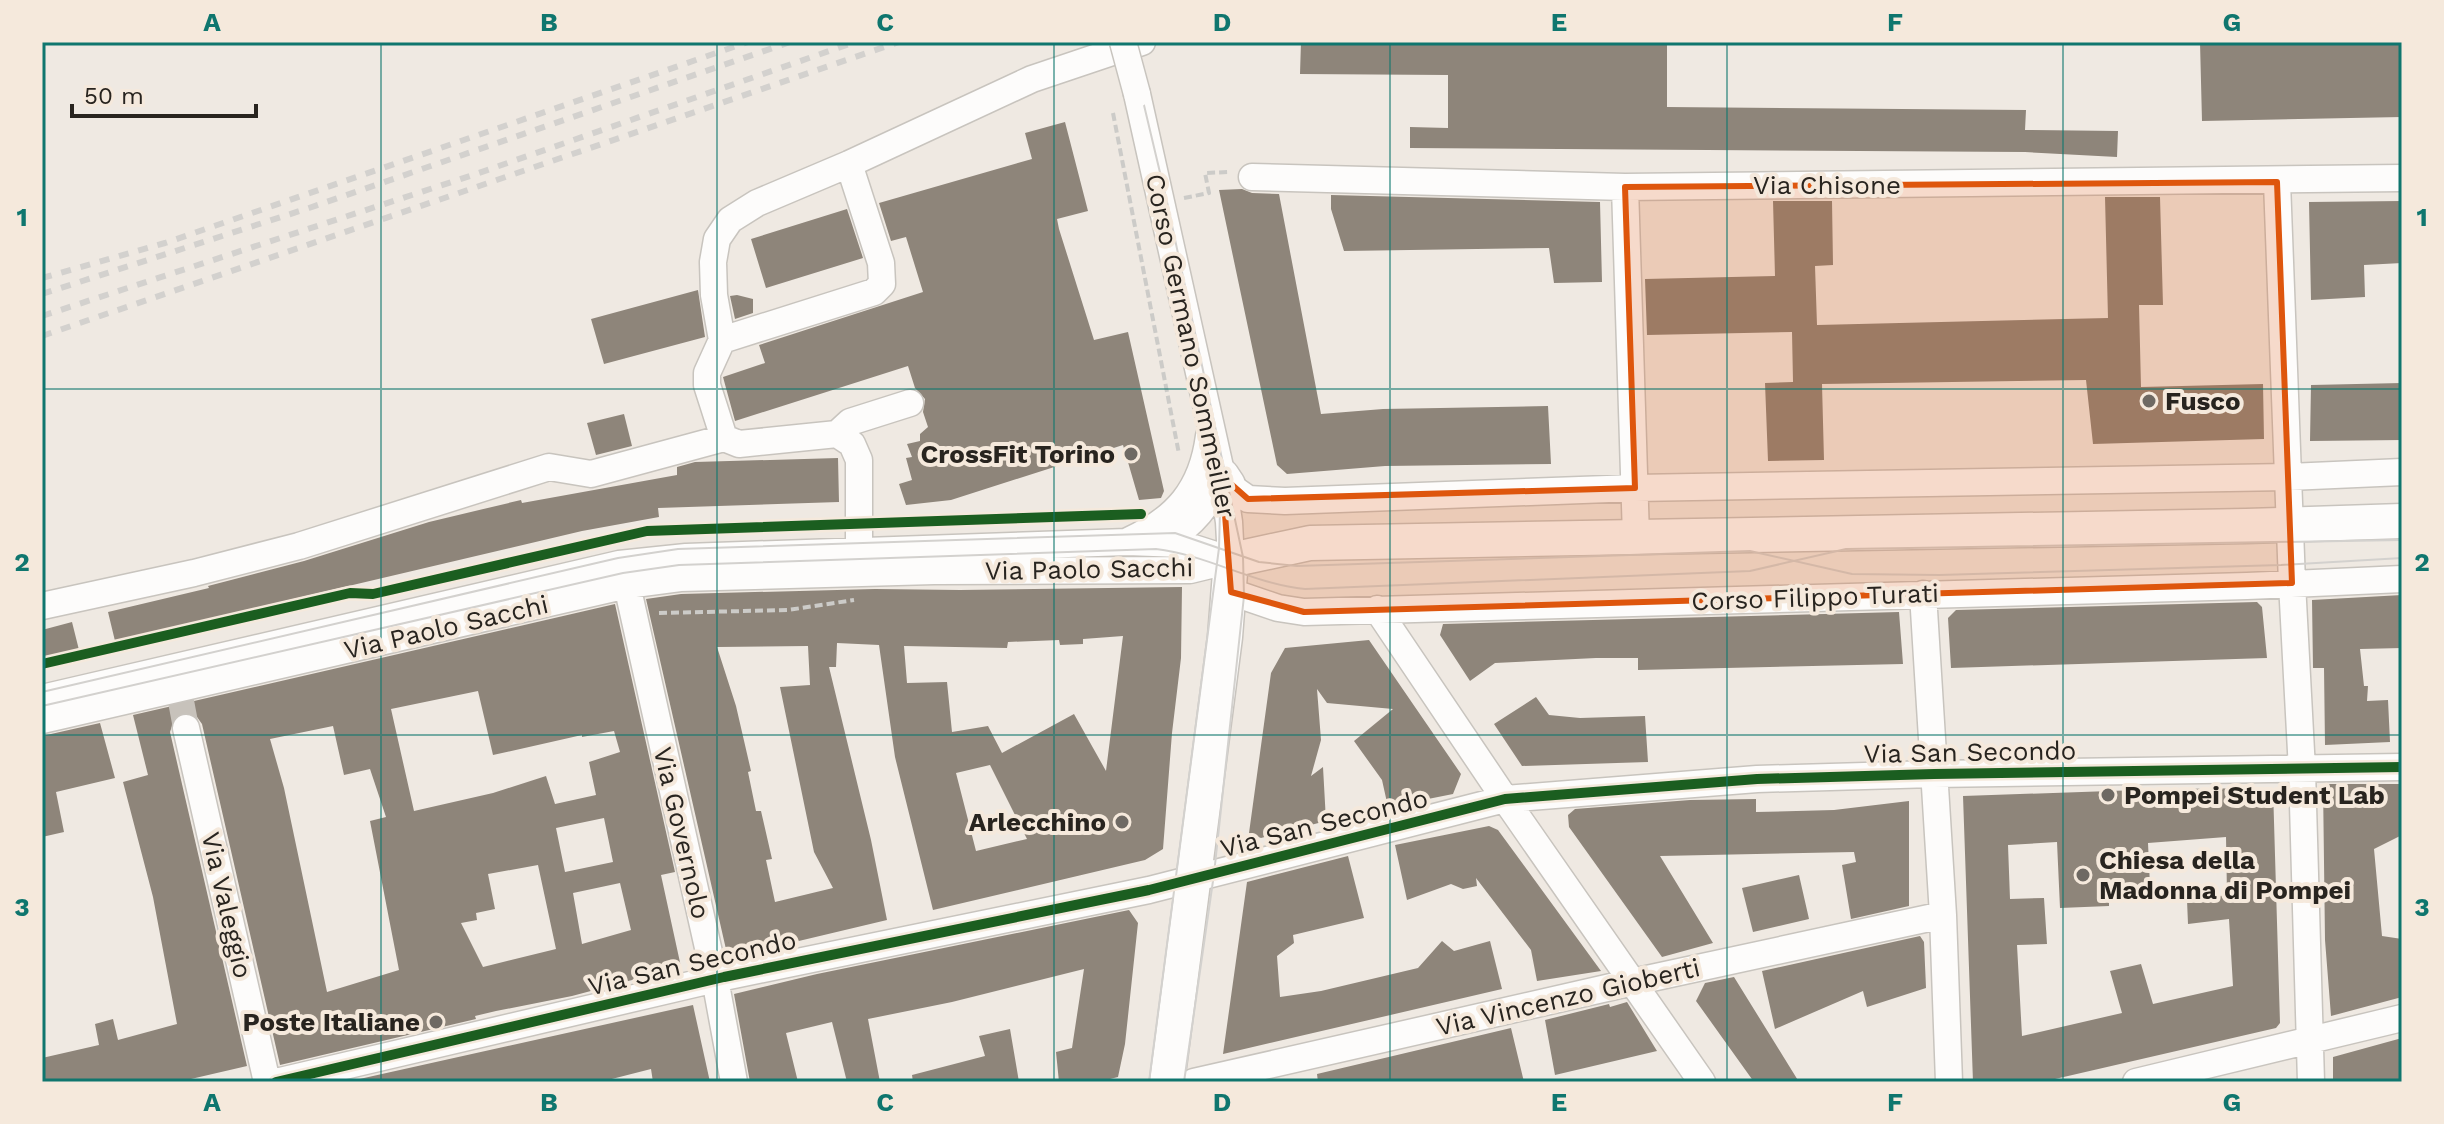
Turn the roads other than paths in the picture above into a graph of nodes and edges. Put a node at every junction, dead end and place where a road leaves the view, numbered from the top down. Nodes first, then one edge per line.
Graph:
1 (1123, 42) edge
2 (1142, 42) edge
3 (849, 164) junction
4 (1244, 175) road end
5 (2402, 178) edge
6 (2277, 182) junction
7 (1625, 187) junction
8 (722, 340) junction
9 (910, 403) dead end
10 (1210, 429) junction
11 (837, 434) junction
12 (724, 438) junction
13 (2402, 472) edge
14 (2289, 477) junction
15 (1223, 478) junction
16 (1635, 488) junction
17 (1373, 497) junction
18 (2402, 521) edge
19 (2291, 525) junction
20 (1636, 537) junction
21 (1127, 542) junction
22 (1353, 542) junction
23 (1164, 543) junction
24 (859, 562) junction
25 (1226, 572) junction
26 (2402, 579) edge
27 (2292, 583) junction
28 (627, 585) junction
29 (1923, 594) junction
30 (42, 606) edge
31 (1377, 609) junction
32 (42, 698) edge
33 (42, 720) edge
34 (186, 728) tunnel mouth
35 (2402, 767) edge
36 (2302, 770) junction
37 (1934, 774) junction
38 (1505, 799) junction
39 (1194, 879) junction
40 (1943, 915) junction
41 (715, 979) junction
42 (1633, 982) junction
43 (2402, 1018) edge
44 (2309, 1038) junction
45 (267, 1082) edge
46 (276, 1082) edge
47 (734, 1082) edge
48 (1167, 1082) edge
49 (1194, 1082) edge
50 (1702, 1082) edge
51 (1949, 1082) edge
52 (2136, 1082) edge
53 (2311, 1082) edge

1 - 10 street, Corso Germano Sommeiller, bridge
2 - 3 street
3 - 8 street
3 - 8 street
4 - 7 street, Via Chisone
5 - 6 street, Via Chisone
6 - 7 street, Via Chisone
6 - 14 street
7 - 16 street
8 - 12 street
9 - 11 street
10 - 15 street, Corso Germano Sommeiller
10 - 21 street
11 - 12 street
11 - 24 street
12 - 30 street
13 - 14 street
14 - 16 street
14 - 19 street
15 - 17 street
15 - 23 street
15 - 25 street, Corso Germano Sommeiller
16 - 17 street
16 - 20 street
17 - 22 street
18 - 19 main road
19 - 20 main road
19 - 27 street
20 - 22 main road
21 - 23 street, Via Paolo Sacchi
21 - 24 street, Via Paolo Sacchi
22 - 25 main road
23 - 25 street, Via Paolo Sacchi
24 - 25 street, Via Paolo Sacchi
24 - 28 street, Via Paolo Sacchi
24 - 32 street, Via Paolo Sacchi
25 - 31 street, Corso Filippo Turati
25 - 39 main road, Corso Germano Sommeiller
26 - 27 street, Corso Filippo Turati
27 - 29 street, Corso Filippo Turati
27 - 36 street
28 - 33 street, Via Paolo Sacchi
28 - 41 street, Via Governolo
29 - 31 street, Corso Filippo Turati
29 - 37 street
31 - 38 street
34 - 45 street, Via Valeggio
35 - 36 street, Via San Secondo
36 - 37 street, Via San Secondo
36 - 44 street
37 - 38 street, Via San Secondo
37 - 40 street
38 - 39 street, Via San Secondo
38 - 42 street
39 - 41 street, Via San Secondo
39 - 48 main road, Corso Germano Sommeiller
40 - 42 street, Via Vincenzo Gioberti
40 - 51 street
41 - 46 street, Via San Secondo
41 - 47 street, Via Governolo
42 - 49 street, Via Vincenzo Gioberti
42 - 50 street
43 - 44 street
44 - 52 street
44 - 53 street

